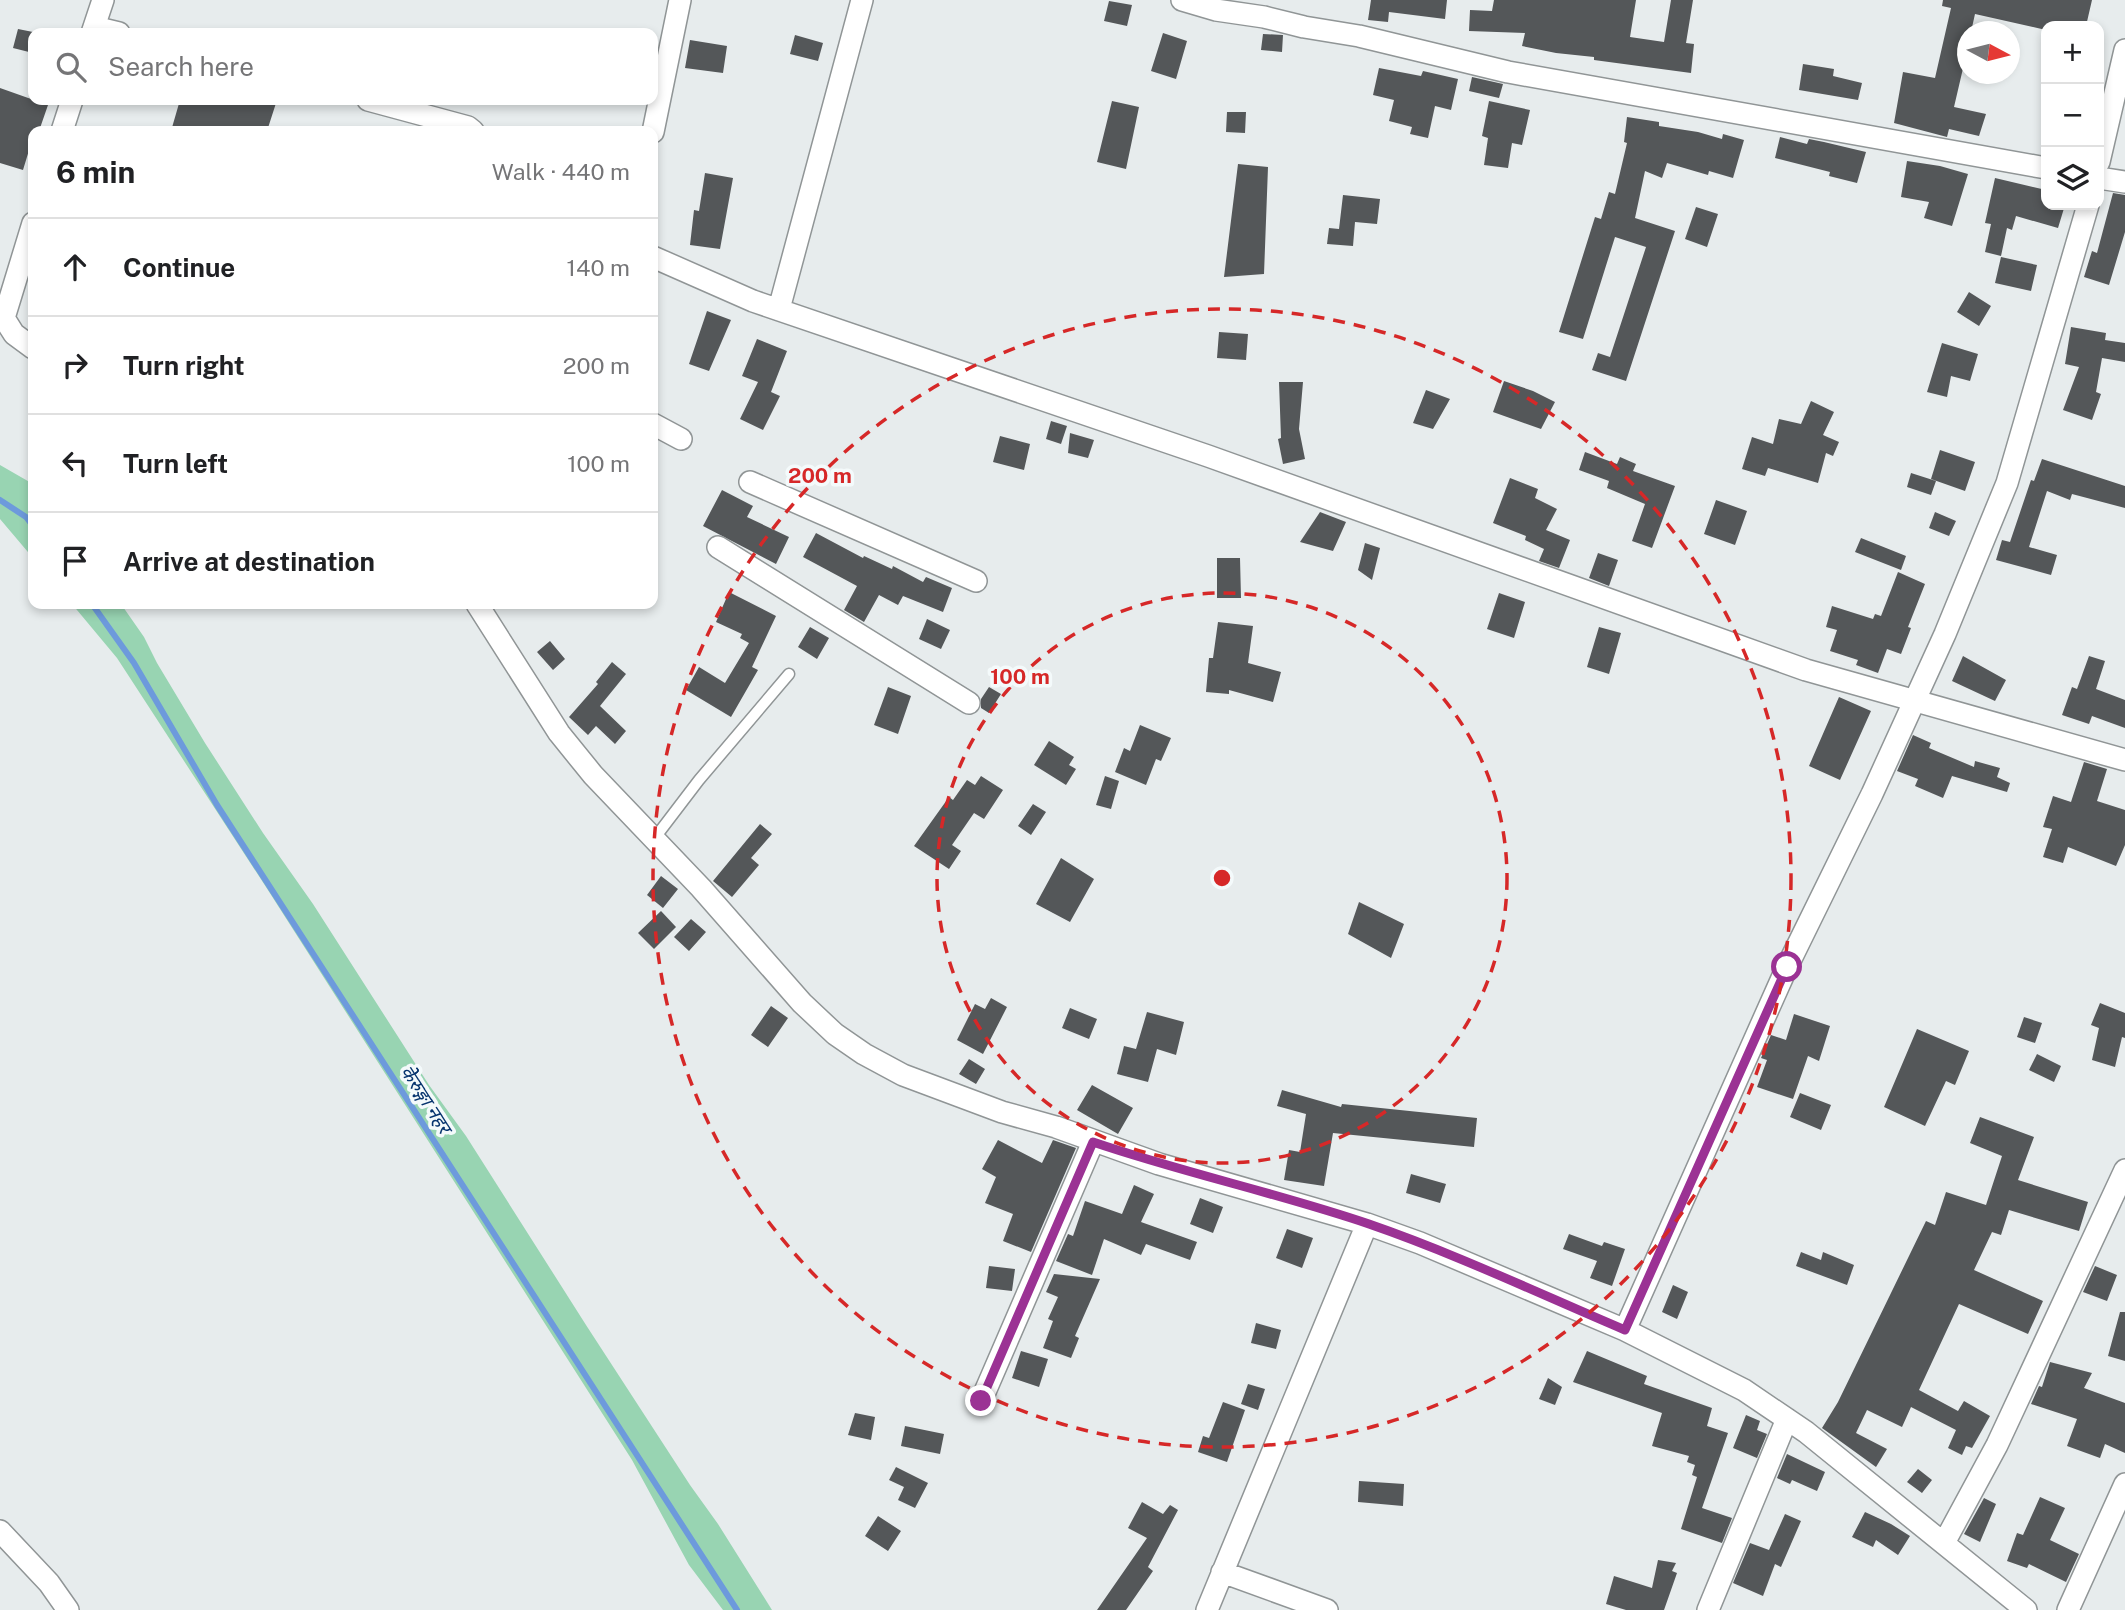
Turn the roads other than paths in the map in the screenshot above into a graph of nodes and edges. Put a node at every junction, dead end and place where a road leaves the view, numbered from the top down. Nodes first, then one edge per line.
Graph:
1 (103, 0) edge
2 (680, 0) edge
3 (862, 0) edge
4 (1182, 0) edge
5 (1265, 9) edge
6 (94, 28) edge
7 (2125, 50) edge
8 (70, 105) edge
9 (387, 105) edge
10 (64, 126) edge
11 (464, 126) edge
12 (654, 126) edge
13 (2102, 147) edge
14 (2041, 167) edge
15 (2104, 179) edge
16 (2125, 183) edge
17 (2087, 210) edge
18 (28, 238) edge
19 (658, 259) edge
20 (779, 309) junction
21 (2, 317) edge
22 (28, 344) edge
23 (658, 427) edge
24 (681, 439) dead end
25 (750, 482) dead end
26 (718, 547) dead end
27 (976, 582) dead end
28 (480, 609) edge
29 (789, 674) dead end
30 (1914, 700) junction
31 (969, 703) dead end
32 (2125, 760) edge
33 (653, 839) junction
34 (1093, 1142) junction
35 (2125, 1170) edge
36 (1367, 1224) junction
37 (1625, 1330) junction
38 (981, 1401) dead end
39 (1787, 1419) junction
40 (2125, 1484) edge
41 (0, 1531) edge
42 (1944, 1543) junction
43 (1222, 1572) junction
44 (68, 1610) edge
45 (1207, 1610) edge
46 (1327, 1610) edge
47 (1708, 1610) edge
48 (2026, 1610) edge
49 (2067, 1610) edge

1 - 6 street
2 - 12 street
3 - 20 street
4 - 5 street
5 - 14 street
7 - 13 street
8 - 10 street
9 - 11 street
15 - 16 street
17 - 30 street
18 - 21 street
19 - 20 street
20 - 30 street
21 - 22 street
23 - 24 street
25 - 27 street
26 - 31 street
28 - 33 street
29 - 33 lane
30 - 32 street
30 - 37 street
33 - 34 street
34 - 36 street
34 - 38 street
35 - 42 street
36 - 37 street
36 - 43 street
37 - 39 street
39 - 42 street
39 - 47 street
40 - 49 street
41 - 44 street
42 - 48 street
43 - 45 street
43 - 46 street

